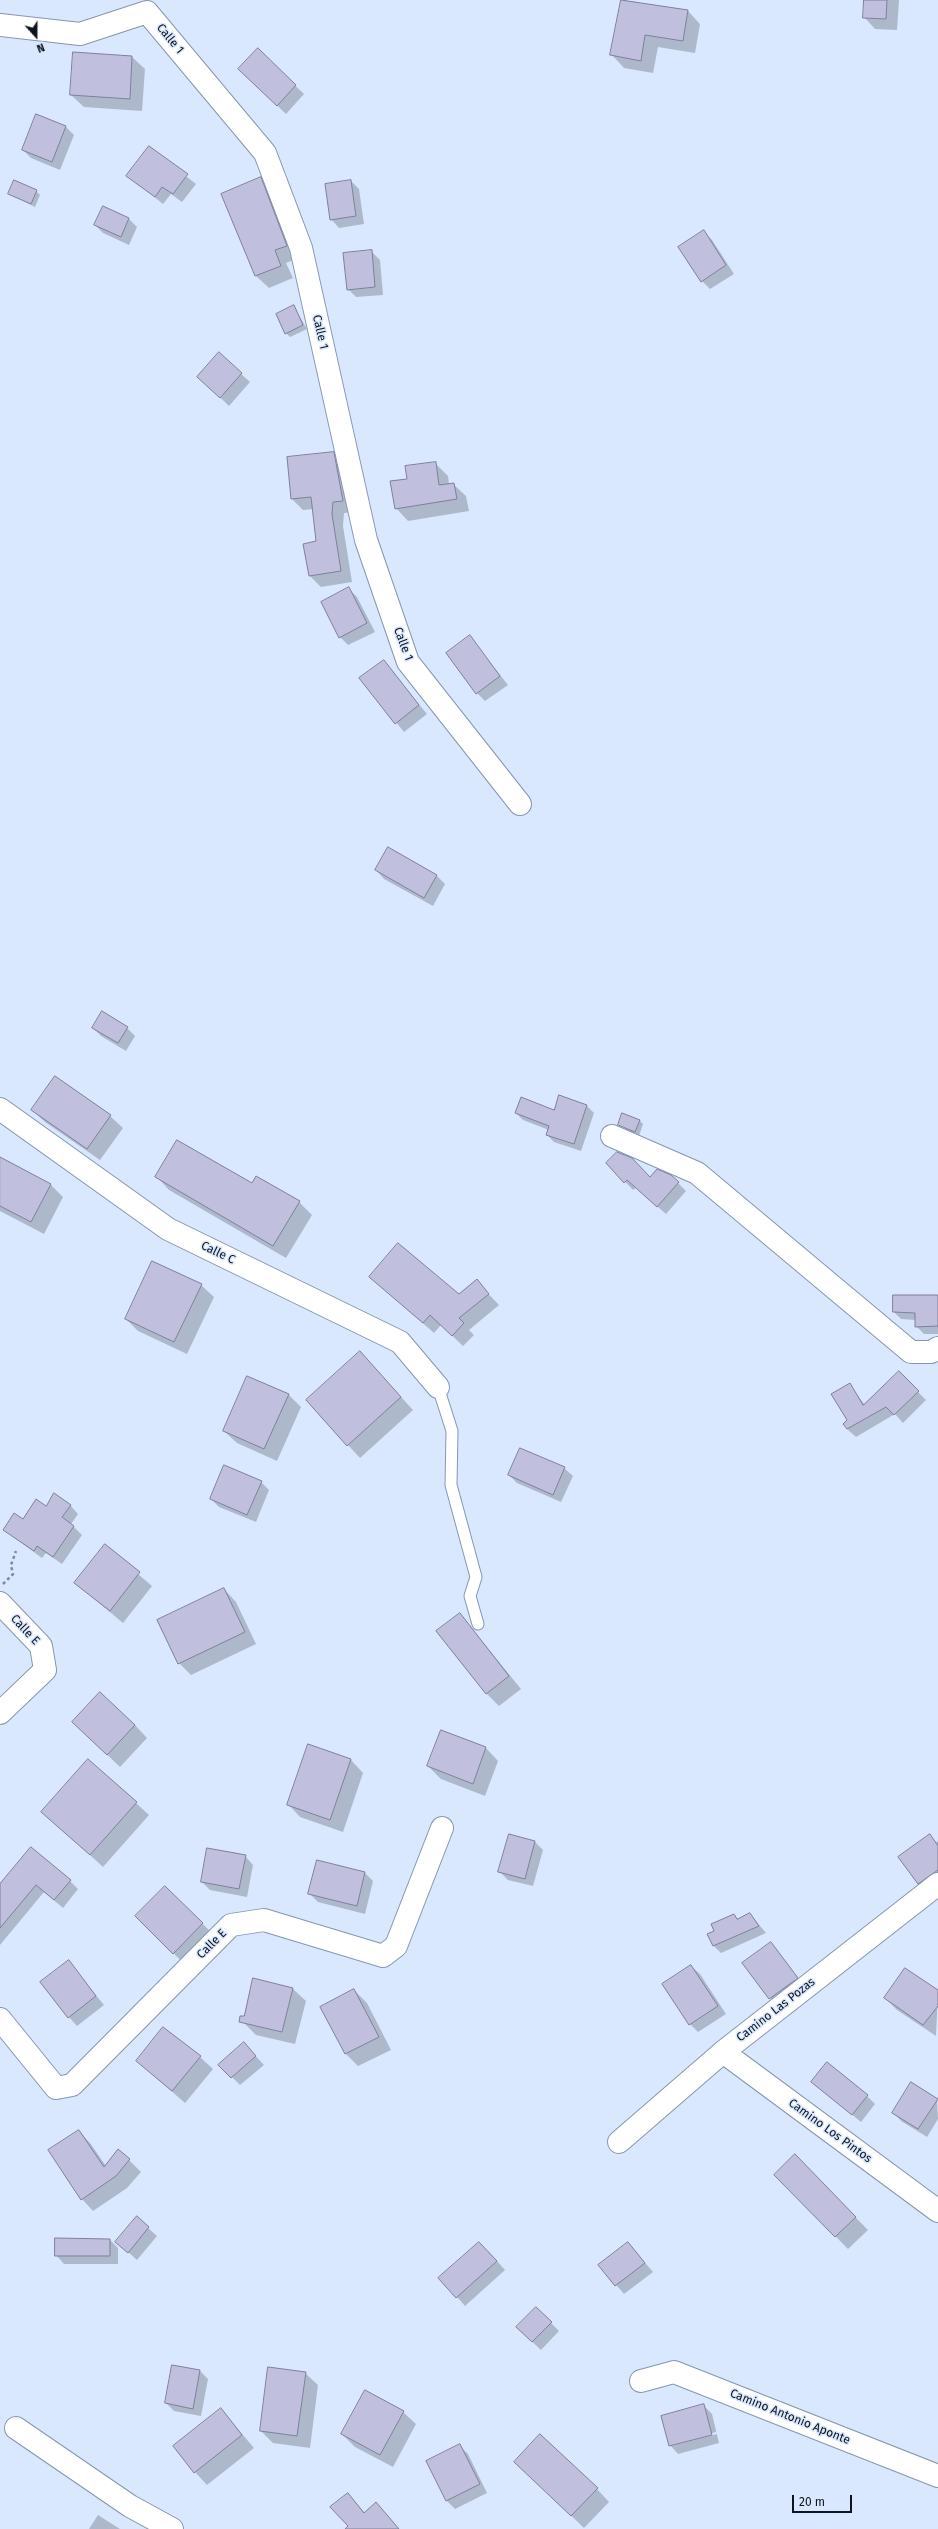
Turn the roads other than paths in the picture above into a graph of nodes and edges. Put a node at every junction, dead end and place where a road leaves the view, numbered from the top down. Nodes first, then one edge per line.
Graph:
1 (149, 6) edge
2 (0, 25) edge
3 (520, 804) dead end
4 (0, 1109) edge
5 (612, 1136) dead end
6 (938, 1348) edge
7 (438, 1387) joint
8 (0, 1603) edge
9 (478, 1624) dead end
10 (0, 1713) edge
11 (442, 1828) dead end
12 (938, 1884) edge
13 (0, 2019) edge
14 (723, 2052) junction
15 (619, 2142) dead end
16 (938, 2211) edge
17 (641, 2381) dead end
18 (16, 2428) dead end
19 (938, 2476) edge
20 (130, 2506) junction
21 (136, 2529) edge
22 (172, 2529) edge

1 - 2 street, Calle 1
1 - 3 street, Calle 1
4 - 7 street, Calle C
5 - 6 street
7 - 9 lane
8 - 10 street, Calle E
11 - 13 street, Calle E
12 - 14 street, Camino Las Pozas
14 - 15 street, Camino Las Pozas
14 - 16 street, Camino Los Pintos
17 - 19 street, Camino Antonio Aponte
18 - 20 street
20 - 21 street
20 - 22 street

